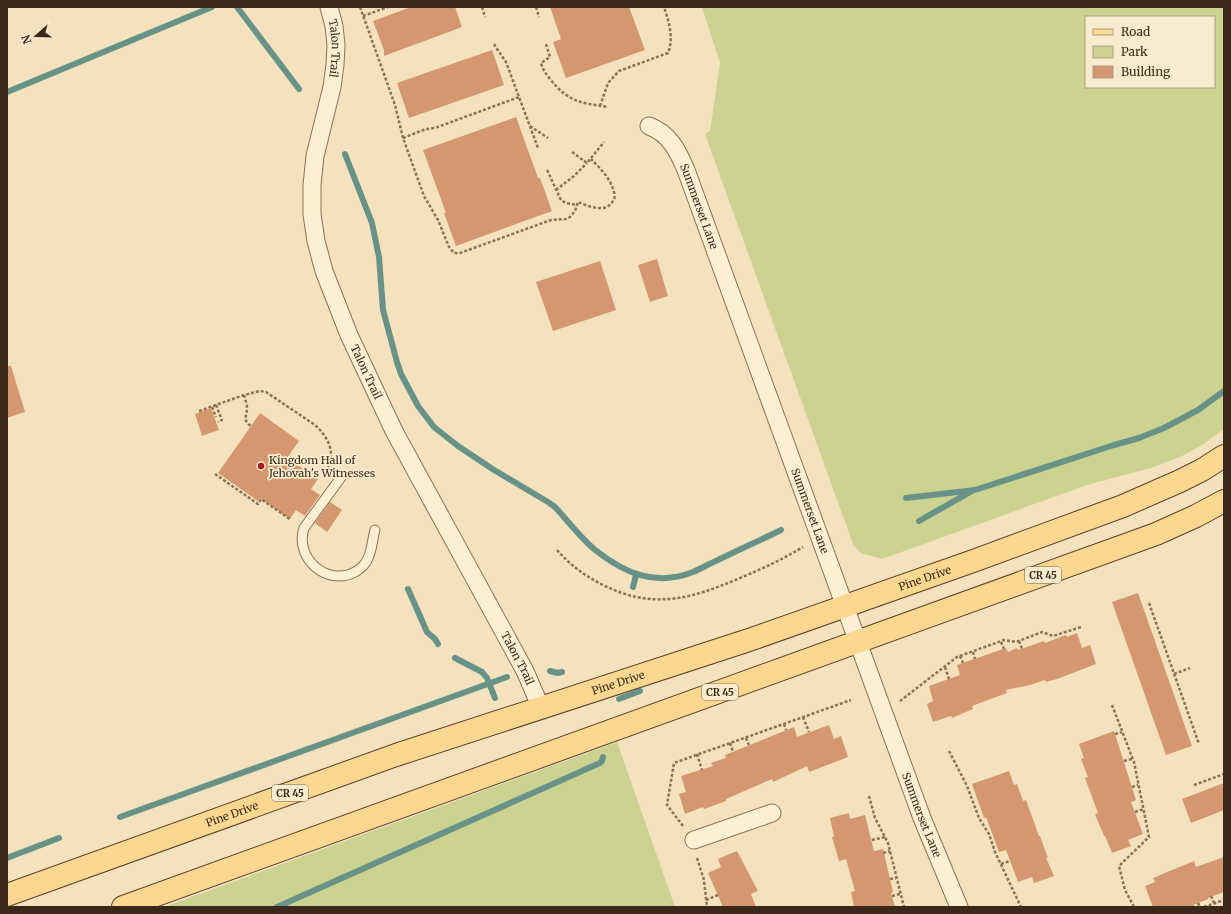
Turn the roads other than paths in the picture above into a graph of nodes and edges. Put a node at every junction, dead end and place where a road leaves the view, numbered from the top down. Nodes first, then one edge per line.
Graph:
1 (328, 7) edge
2 (649, 126) dead end
3 (1224, 456) edge
4 (342, 476) dead end
5 (1224, 501) edge
6 (374, 530) dead end
7 (844, 606) junction
8 (857, 641) junction
9 (541, 708) junction
10 (772, 813) dead end
11 (694, 840) dead end
12 (7, 895) edge
13 (123, 907) edge
14 (959, 907) edge

1 - 9 street, Talon Trail
2 - 7 street, Summerset Lane
3 - 7 main road, Pine Drive / CR 45
4 - 6 lane
5 - 8 main road, CR 45
7 - 8 street, Summerset Lane
7 - 9 main road, Pine Drive / CR 45
8 - 13 main road, CR 45
8 - 14 street, Summerset Lane
9 - 12 main road, Pine Drive / CR 45
10 - 11 street

